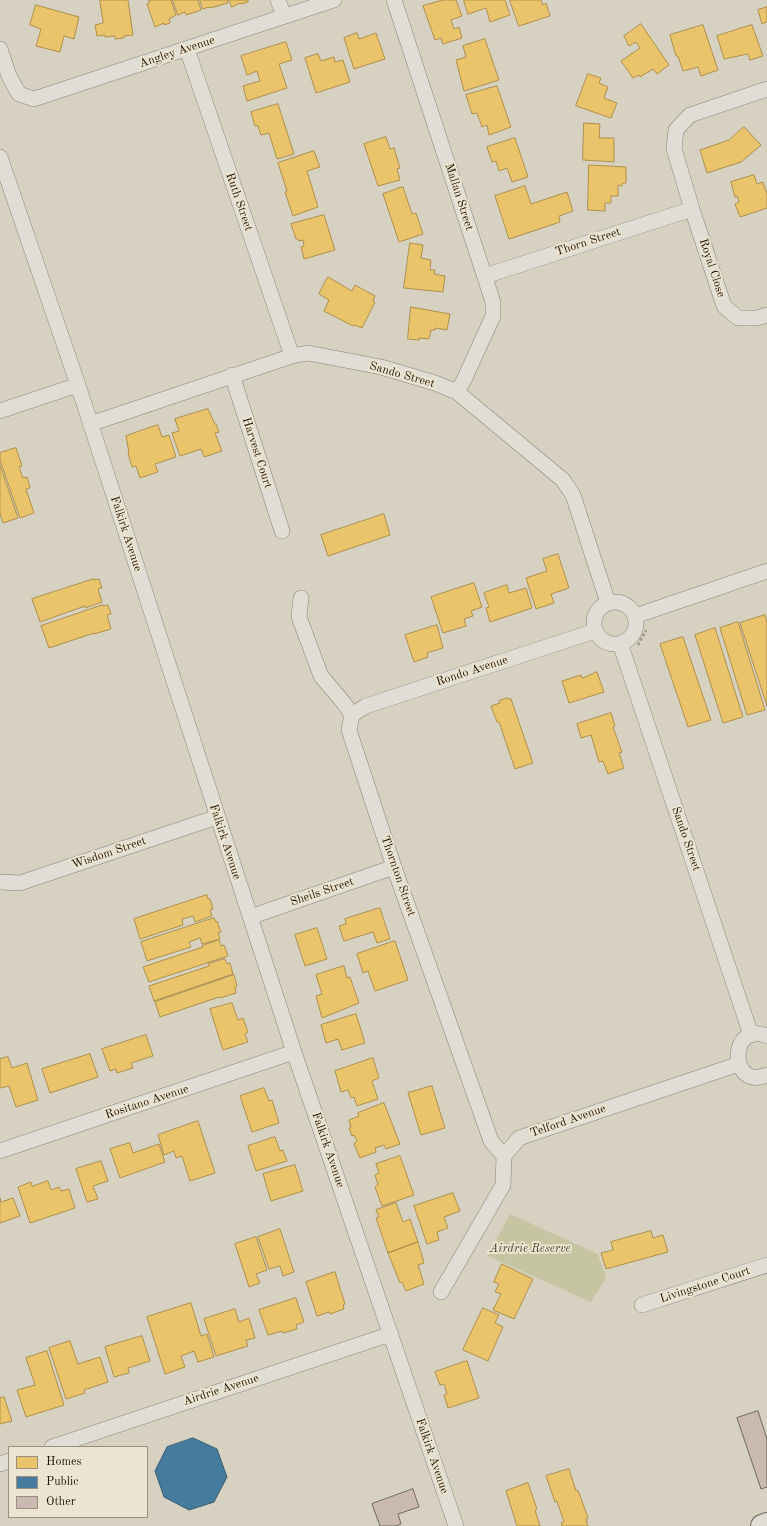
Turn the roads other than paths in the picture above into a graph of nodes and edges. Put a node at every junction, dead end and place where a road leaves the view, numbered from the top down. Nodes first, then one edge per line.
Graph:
1 (278, 0) edge
2 (334, 0) edge
3 (394, 0) edge
4 (284, 16) junction
5 (187, 48) junction
6 (0, 49) edge
7 (767, 89) edge
8 (0, 157) edge
9 (692, 209) junction
10 (485, 276) junction
11 (767, 315) edge
12 (292, 356) junction
13 (232, 375) junction
14 (78, 385) junction
15 (457, 392) junction
16 (0, 411) edge
17 (90, 424) junction
18 (282, 531) dead end
19 (767, 571) edge
20 (301, 598) dead end
21 (608, 603) junction
22 (635, 616) junction
23 (595, 631) junction
24 (620, 643) junction
25 (352, 715) junction
26 (217, 817) junction
27 (394, 867) junction
28 (0, 882) edge
29 (250, 917) junction
30 (751, 1035) junction
31 (767, 1036) edge
32 (294, 1052) junction
33 (739, 1064) junction
34 (766, 1079) edge
35 (0, 1151) edge
36 (504, 1156) junction
37 (767, 1265) edge
38 (441, 1292) dead end
39 (642, 1305) dead end
40 (391, 1334) junction
41 (55, 1446) edge
42 (767, 1524) edge
43 (456, 1526) edge
44 (762, 1526) edge

1 - 4 street
2 - 4 street, Angley Avenue
3 - 10 street, Mallan Street
4 - 5 street, Angley Avenue
5 - 6 street, Angley Avenue
5 - 12 street, Ruth Street
7 - 9 street, Royal Close
8 - 14 street, Falkirk Avenue
9 - 10 street, Thorn Street
9 - 11 street, Royal Close
10 - 15 street, Mallan Street
12 - 13 street, Sando Street
12 - 15 street, Sando Street
13 - 17 street, Sando Street
13 - 18 street, Harvest Court
14 - 16 street
14 - 17 street, Falkirk Avenue
15 - 21 street, Sando Street
17 - 26 street, Falkirk Avenue
19 - 22 street
20 - 25 street
21 - 22 street
21 - 23 street
22 - 24 street
23 - 24 street
23 - 25 street, Rondo Avenue
24 - 30 street, Sando Street
25 - 27 street, Thornton Street
26 - 28 street, Wisdom Street
26 - 29 street, Falkirk Avenue
27 - 29 street, Sheils Street
27 - 36 street, Thornton Street
29 - 32 street, Falkirk Avenue
30 - 31 street
30 - 33 street
32 - 35 street, Rositano Avenue
32 - 40 street, Falkirk Avenue
33 - 34 street
33 - 36 street, Telford Avenue
36 - 38 street
37 - 39 street, Livingstone Court
40 - 41 street, Airdrie Avenue
40 - 43 street, Falkirk Avenue
42 - 44 main road

